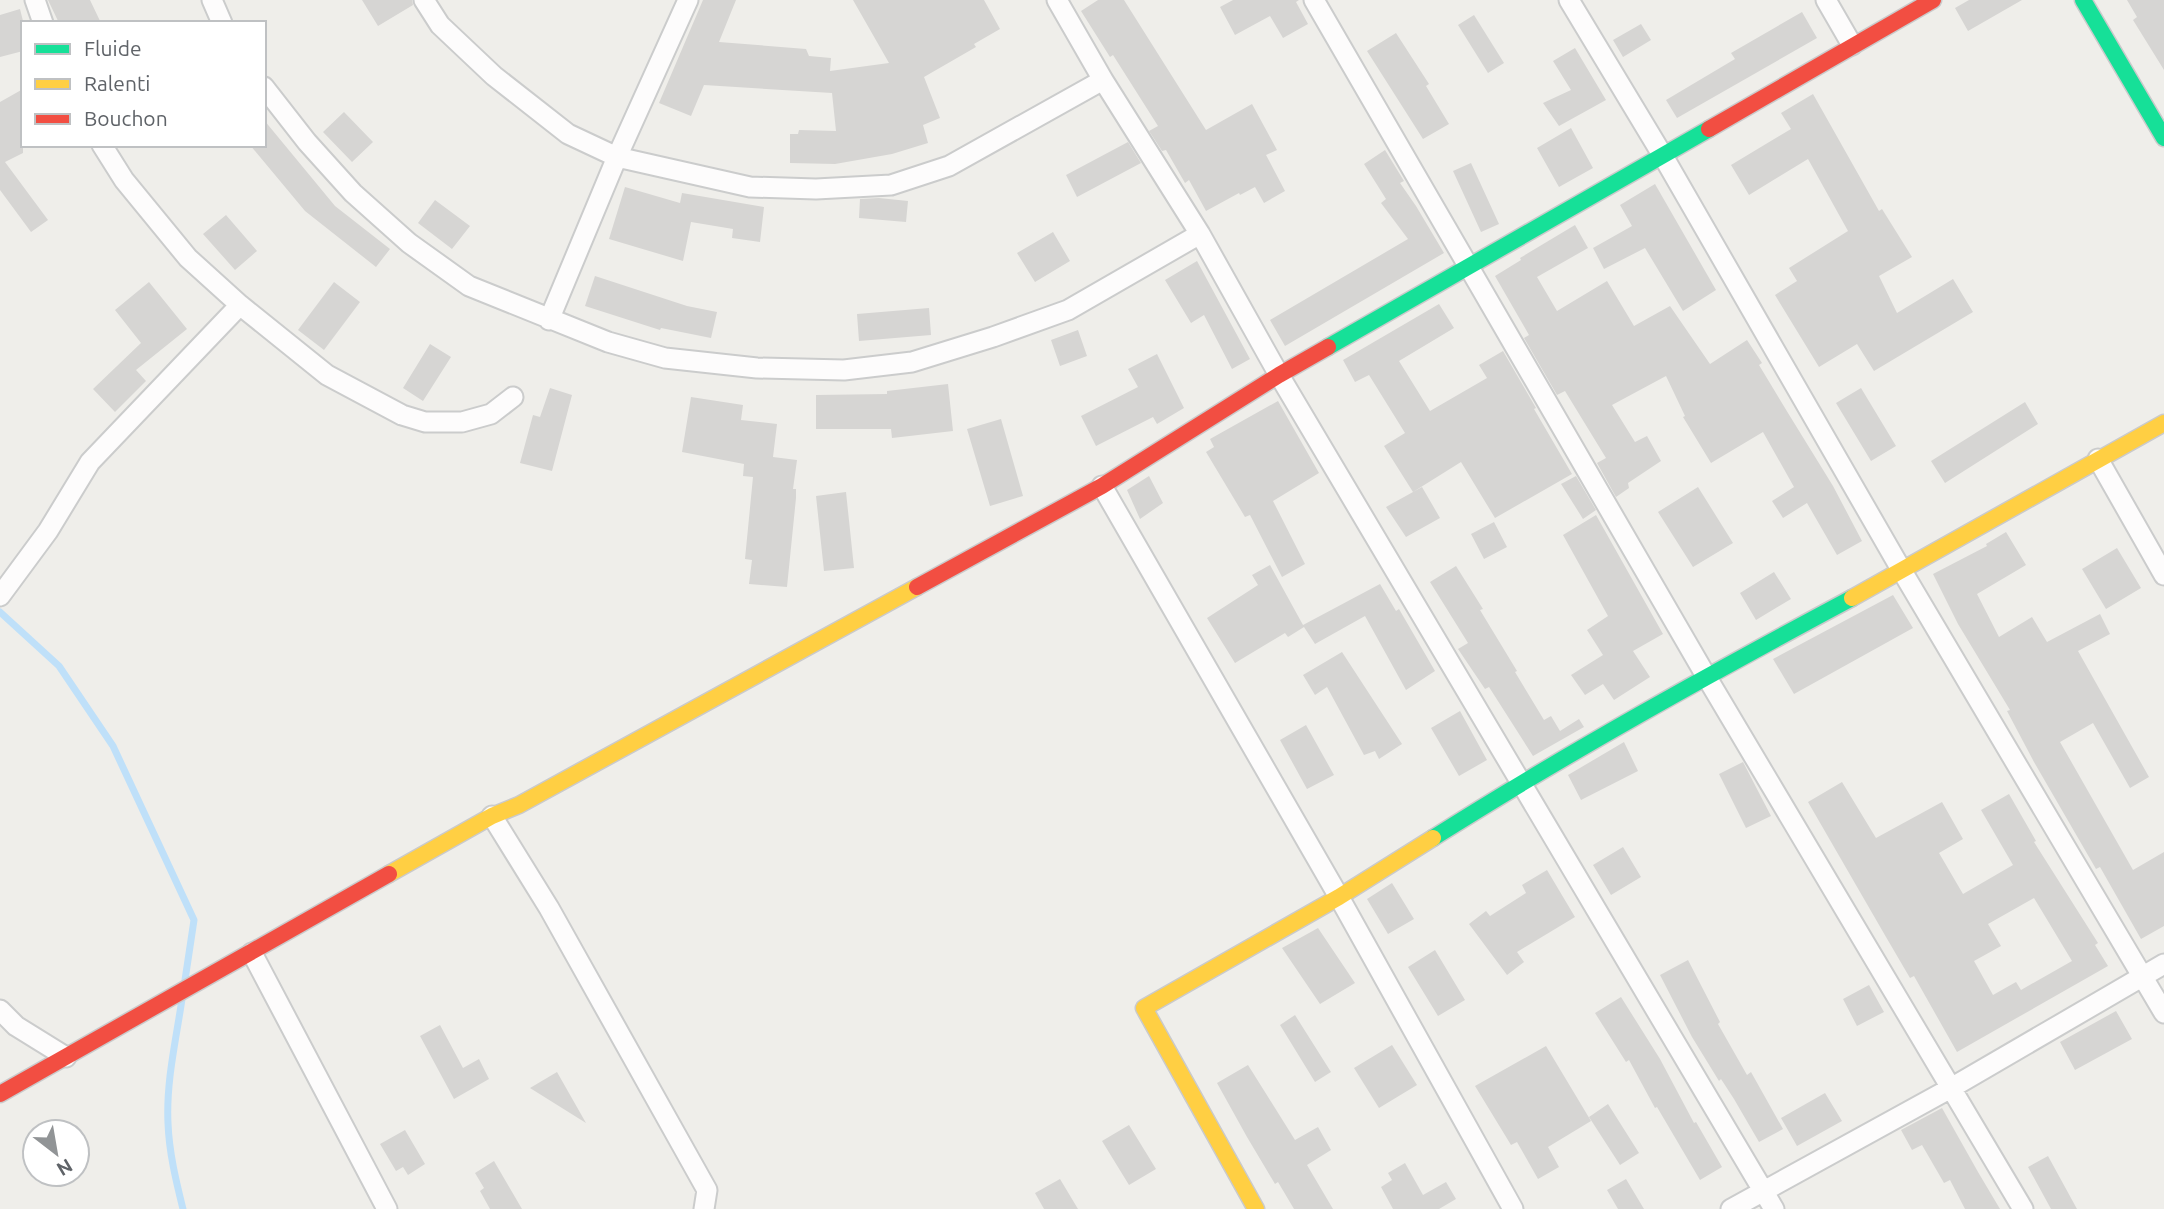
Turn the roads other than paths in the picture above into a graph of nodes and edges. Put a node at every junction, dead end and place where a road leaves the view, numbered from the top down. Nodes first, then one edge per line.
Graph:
1 (35, 0) edge
2 (212, 0) edge
3 (424, 0) edge
4 (688, 0) edge
5 (1058, 0) edge
6 (1314, 0) edge
7 (1569, 0) edge
8 (1826, 0) edge
9 (1933, 0) edge
10 (2083, 0) edge
11 (42, 21) edge
12 (221, 21) edge
13 (1852, 45) junction
14 (1103, 80) junction
15 (266, 90) edge
16 (2161, 126) edge
17 (103, 147) edge
18 (1663, 156) junction
19 (617, 157) junction
20 (1200, 234) junction
21 (1469, 268) junction
22 (240, 305) junction
23 (549, 320) junction
24 (1279, 375) junction
25 (513, 397) dead end
26 (2164, 423) edge
27 (2098, 459) junction
28 (1102, 486) junction
29 (1902, 571) junction
30 (2164, 575) edge
31 (0, 596) edge
32 (1706, 676) junction
33 (1520, 783) junction
34 (492, 816) junction
35 (1339, 897) junction
36 (252, 953) junction
37 (2164, 964) edge
38 (2143, 976) junction
39 (0, 1010) edge
40 (2164, 1013) edge
41 (66, 1057) junction
42 (1951, 1088) junction
43 (0, 1094) edge
44 (1763, 1191) junction
45 (387, 1209) edge
46 (704, 1209) edge
47 (1256, 1209) edge
48 (1513, 1209) edge
49 (1731, 1209) edge
50 (1774, 1209) edge
51 (2023, 1209) edge

1 - 11 street
2 - 12 street
3 - 19 street
4 - 19 street
5 - 14 street
6 - 21 street
7 - 18 street
8 - 13 street
9 - 13 street
10 - 16 street
13 - 18 street
14 - 19 street
14 - 20 street
15 - 23 street
17 - 22 street
18 - 21 street
18 - 29 street
19 - 23 street
20 - 23 street
20 - 24 street
21 - 24 street
21 - 32 street
22 - 25 street
22 - 31 street
24 - 28 street
24 - 33 street
26 - 27 street
27 - 29 street
27 - 30 street
28 - 34 street
28 - 35 street
29 - 32 street
29 - 38 street
32 - 33 street
32 - 42 street
33 - 35 street
33 - 44 street
34 - 36 street
34 - 46 street
35 - 47 street
35 - 48 street
36 - 41 street
36 - 45 street
37 - 38 street
38 - 40 street
38 - 42 street
39 - 41 street
41 - 43 street
42 - 44 street
42 - 51 street
44 - 49 street
44 - 50 street

